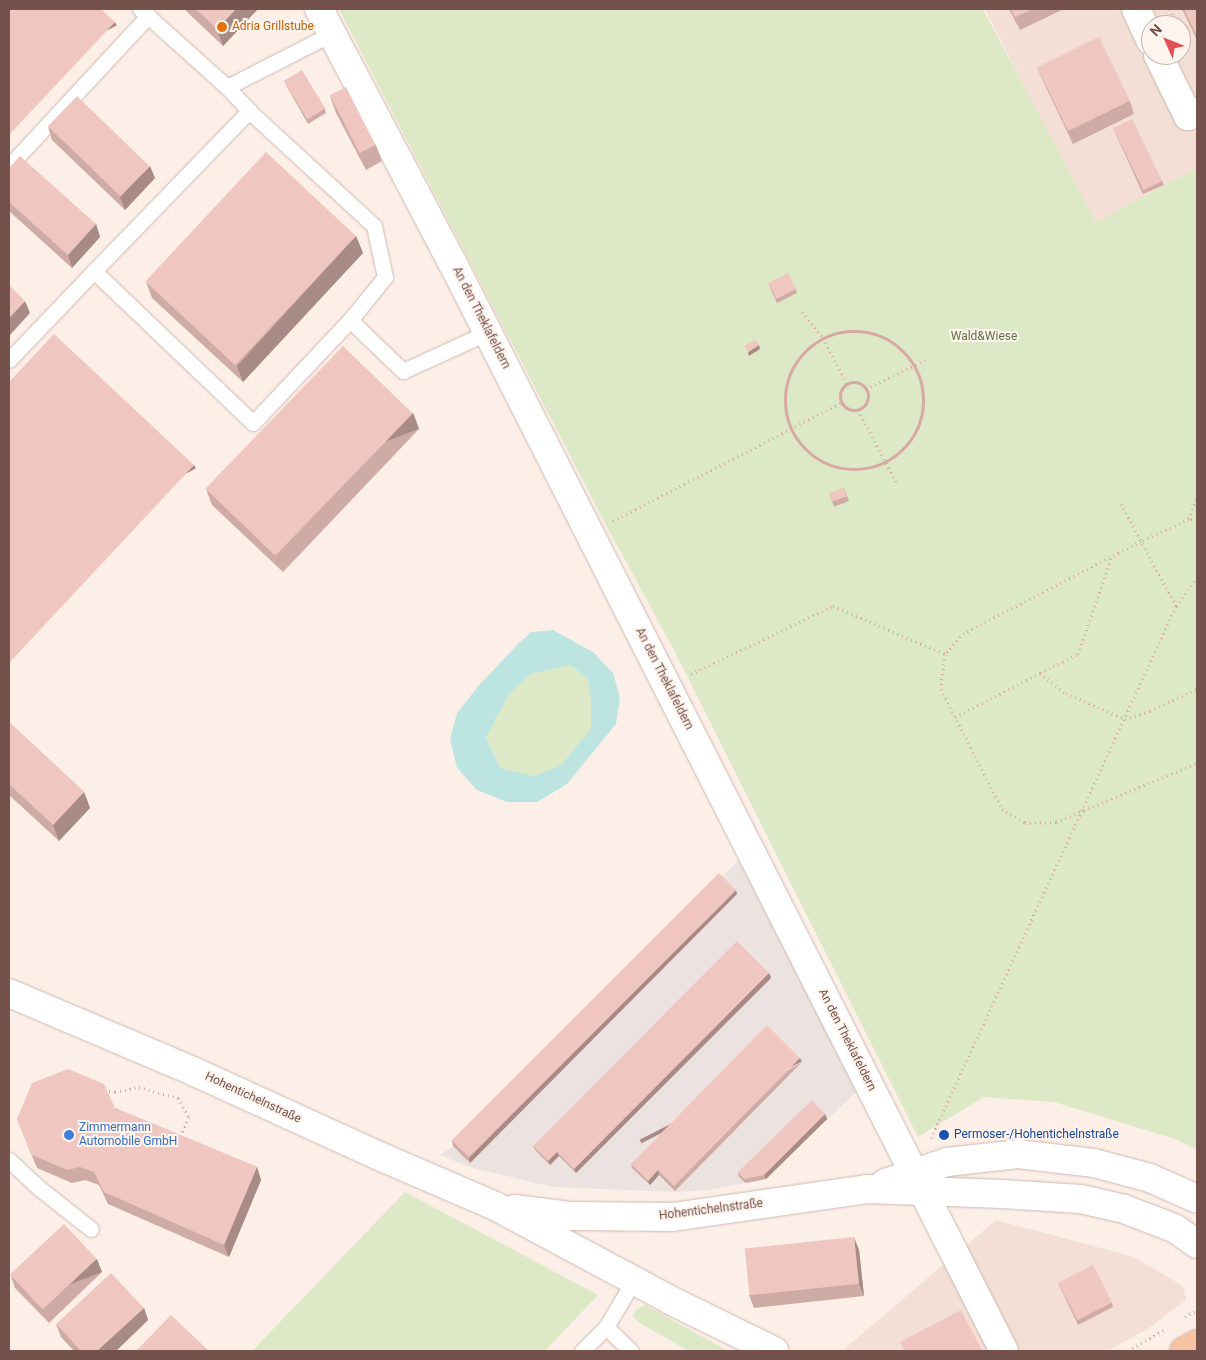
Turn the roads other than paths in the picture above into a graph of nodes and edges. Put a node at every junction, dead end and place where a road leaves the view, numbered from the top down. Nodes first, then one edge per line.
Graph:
1 (319, 9) edge
2 (144, 12) edge
3 (331, 34) junction
4 (1164, 65) edge
5 (227, 87) junction
6 (249, 111) junction
7 (1192, 114) edge
8 (9, 166) edge
9 (94, 271) junction
10 (350, 320) junction
11 (488, 332) junction
12 (9, 360) edge
13 (9, 993) edge
14 (9, 1160) edge
15 (918, 1182) junction
16 (1197, 1199) edge
17 (496, 1206) junction
18 (92, 1229) dead end
19 (1197, 1244) edge
20 (634, 1280) junction
21 (606, 1327) junction
22 (1197, 1344) edge
23 (582, 1351) edge
24 (630, 1351) edge
25 (774, 1351) edge
26 (1004, 1351) edge
27 (1184, 1351) edge

1 - 3 main road, An den Theklafeldern
2 - 5 lane
2 - 8 lane
3 - 5 lane
3 - 11 main road, An den Theklafeldern
4 - 7 main road
5 - 6 lane
6 - 9 lane
6 - 10 lane
9 - 10 lane
9 - 12 lane
10 - 11 lane
11 - 15 main road, An den Theklafeldern
13 - 17 main road, Hohentichelnstraße
14 - 18 lane
15 - 16 main road, Hohentichelnstraße
15 - 17 main road, Hohentichelnstraße
15 - 19 main road, Hohentichelnstraße
15 - 26 main road, An den Theklafeldern
17 - 20 main road, Hohentichelnstraße
20 - 21 lane
20 - 25 main road, Hohentichelnstraße
21 - 23 lane
21 - 24 lane
22 - 27 main road

